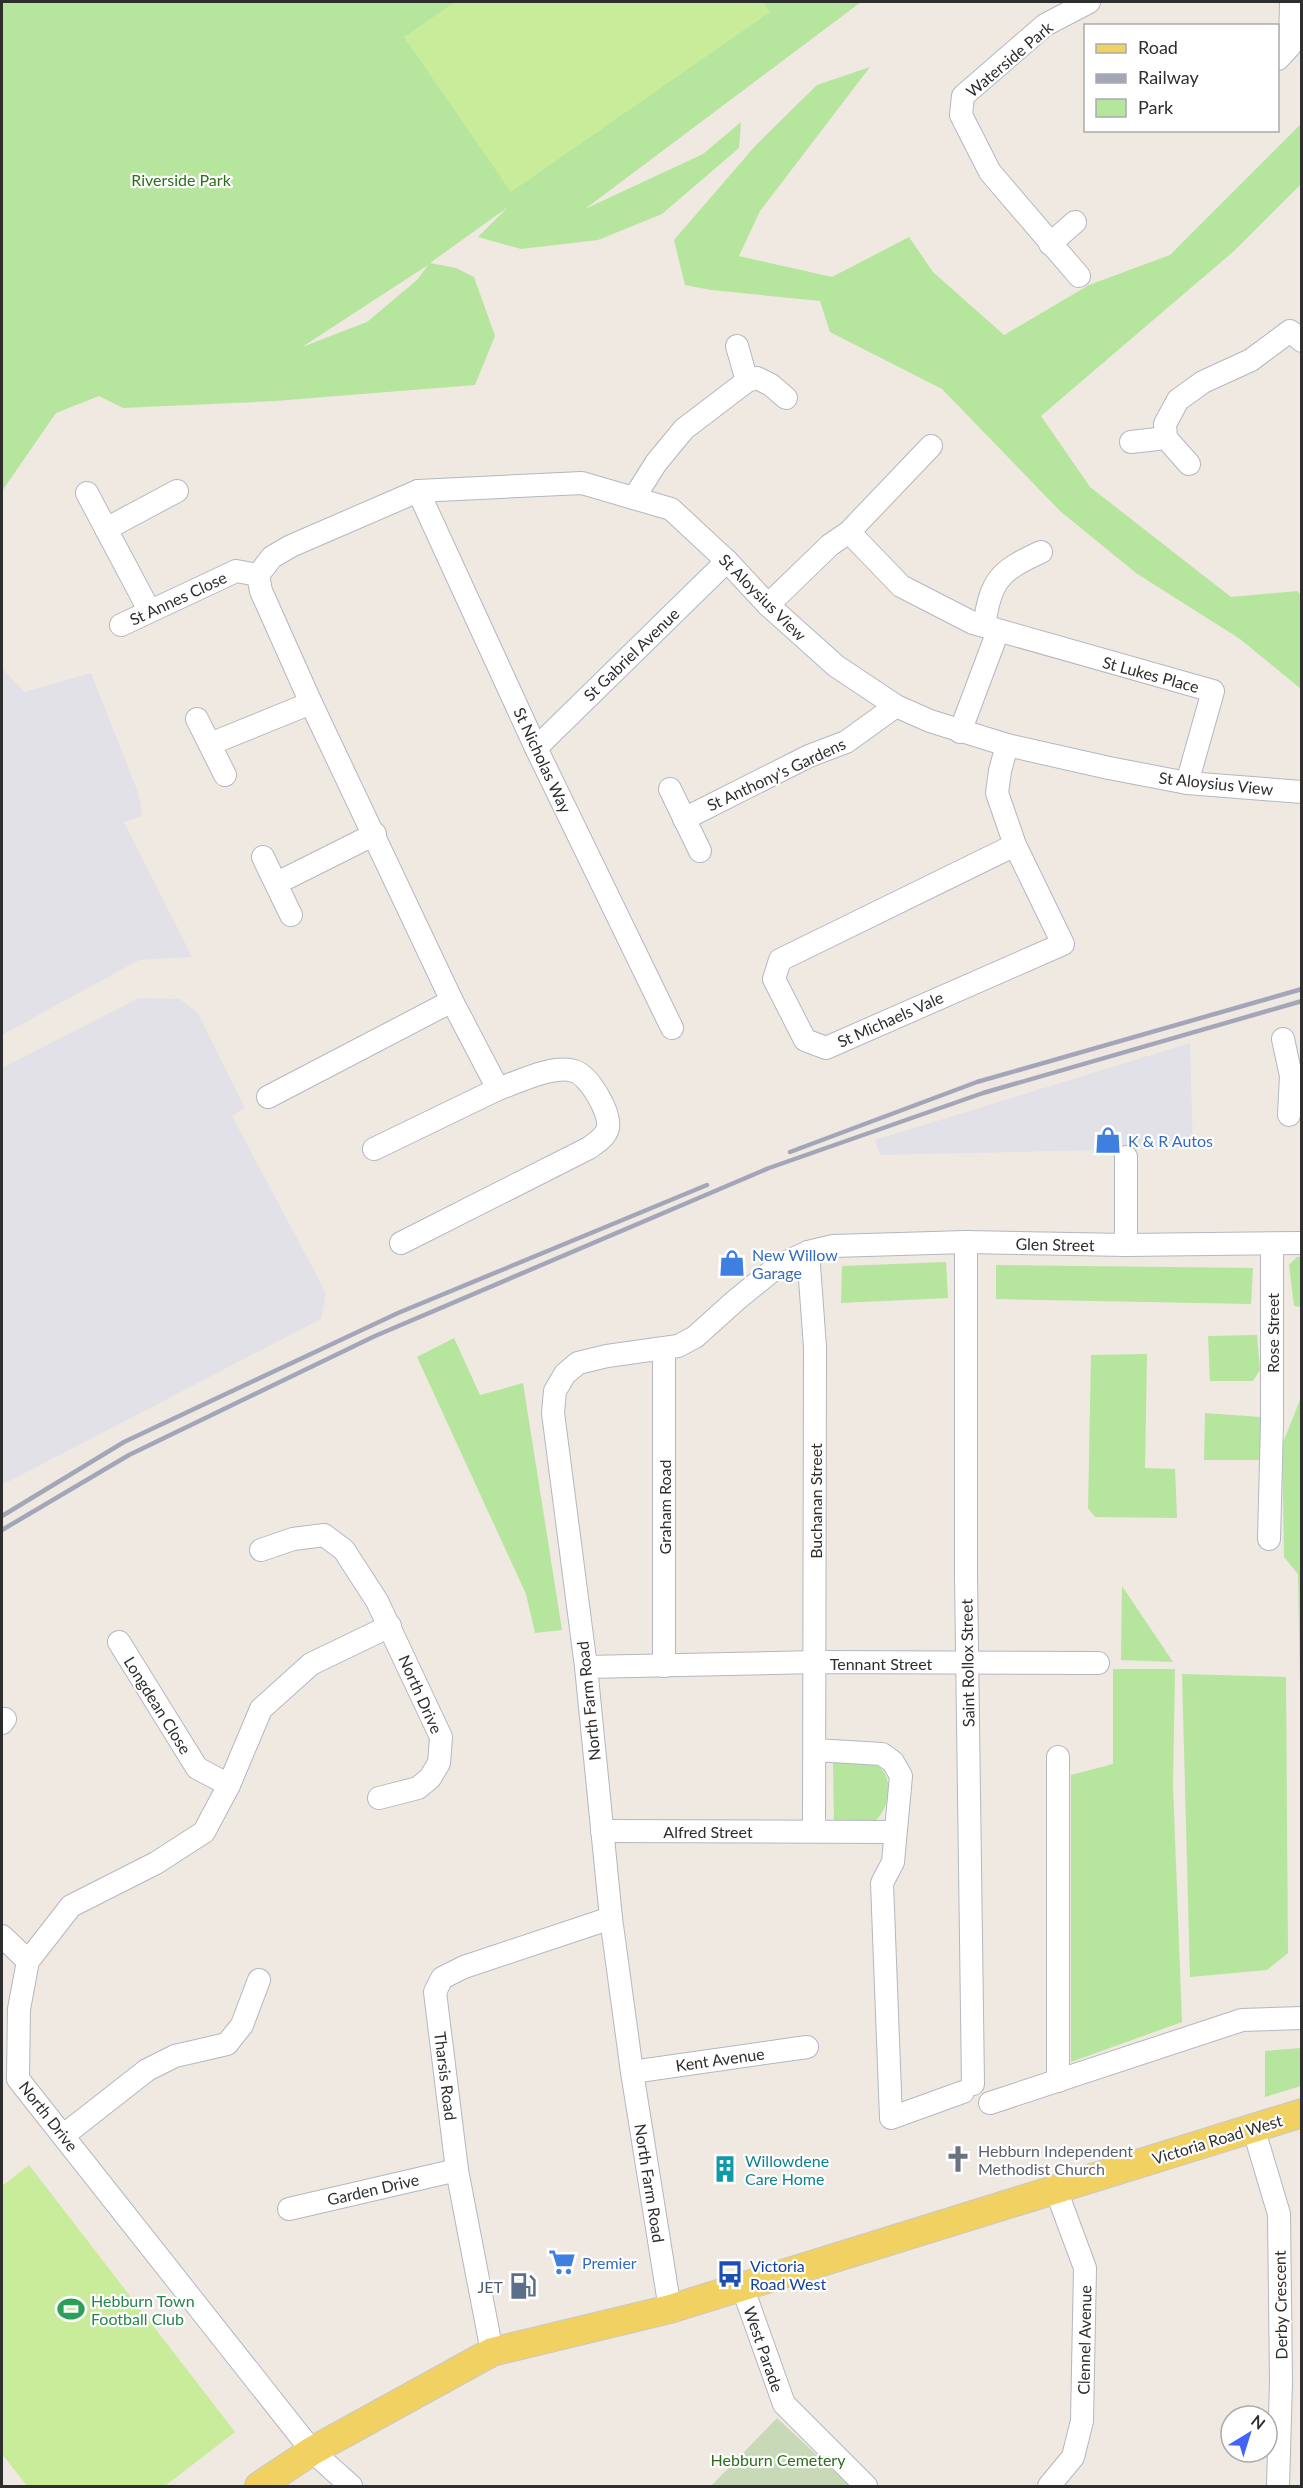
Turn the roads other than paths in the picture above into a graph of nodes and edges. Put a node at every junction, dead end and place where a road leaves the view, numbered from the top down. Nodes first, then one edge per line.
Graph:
1 (1089, 2) edge
2 (1291, 2) edge
3 (1279, 58) edge
4 (1076, 222) dead end
5 (1050, 244) junction
6 (1079, 276) dead end
7 (1298, 331) edge
8 (737, 346) dead end
9 (747, 381) junction
10 (786, 398) dead end
11 (1166, 438) junction
12 (1131, 442) dead end
13 (931, 446) dead end
14 (1189, 464) dead end
15 (177, 491) dead end
16 (418, 491) junction
17 (87, 493) dead end
18 (634, 498) junction
19 (106, 529) junction
20 (849, 532) junction
21 (1041, 552) dead end
22 (727, 561) junction
23 (247, 573) junction
24 (768, 605) junction
25 (149, 610) junction
26 (121, 625) dead end
27 (991, 629) junction
28 (311, 703) junction
29 (896, 706) junction
30 (197, 719) dead end
31 (960, 732) junction
32 (210, 744) junction
33 (1007, 745) junction
34 (536, 748) junction
35 (225, 775) dead end
36 (1187, 783) junction
37 (670, 789) dead end
38 (1302, 792) edge
39 (684, 819) junction
40 (375, 834) junction
41 (1015, 845) junction
42 (700, 852) dead end
43 (263, 857) dead end
44 (277, 883) junction
45 (291, 915) dead end
46 (452, 1001) junction
47 (672, 1028) dead end
48 (1283, 1040) dead end
49 (1297, 1076) edge
50 (498, 1089) junction
51 (268, 1097) dead end
52 (1289, 1115) dead end
53 (374, 1149) dead end
54 (1126, 1157) dead end
55 (966, 1242) junction
56 (401, 1243) dead end
57 (1302, 1243) edge
58 (1272, 1244) junction
59 (1126, 1245) junction
60 (808, 1252) junction
61 (664, 1349) junction
62 (1269, 1539) dead end
63 (261, 1550) dead end
64 (390, 1626) junction
65 (119, 1642) dead end
66 (816, 1662) junction
67 (968, 1663) junction
68 (1098, 1663) dead end
69 (664, 1666) junction
70 (586, 1667) junction
71 (815, 1750) junction
72 (1058, 1757) dead end
73 (229, 1785) junction
74 (379, 1798) dead end
75 (814, 1830) junction
76 (602, 1831) junction
77 (895, 1832) junction
78 (611, 1918) junction
79 (2, 1936) edge
80 (28, 1961) junction
81 (260, 1980) dead end
82 (1302, 2018) edge
83 (807, 2047) dead end
84 (632, 2072) junction
85 (1058, 2081) junction
86 (990, 2103) dead end
87 (1302, 2113) edge
88 (1253, 2127) junction
89 (64, 2136) junction
90 (457, 2170) junction
91 (1056, 2190) junction
92 (289, 2208) dead end
93 (742, 2286) junction
94 (670, 2308) junction
95 (492, 2352) junction
96 (1291, 2383) edge
97 (312, 2451) junction
98 (259, 2487) edge
99 (351, 2487) edge
100 (866, 2487) edge
101 (1049, 2487) edge
102 (1278, 2487) edge

1 - 5 street, Waterside Park
2 - 3 street
4 - 5 street
5 - 6 street, Waterside Park
7 - 11 street
8 - 9 street
9 - 10 street
9 - 18 street
11 - 12 street
11 - 14 street
13 - 20 street
15 - 19 street
16 - 18 street, St Aloysius View
16 - 23 street, St Aloysius View
16 - 34 street, St Nicholas Way
17 - 19 street
18 - 22 street, St Aloysius View
19 - 25 street
20 - 24 street
20 - 27 street, St Lukes Place
21 - 27 street
22 - 24 street, St Aloysius View
22 - 34 street, St Gabriel Avenue
23 - 25 street, St Annes Close
23 - 28 street
24 - 29 street, St Aloysius View
25 - 26 street, St Annes Close
27 - 31 street
27 - 36 street, St Lukes Place
28 - 32 street
28 - 40 street
29 - 31 street, St Aloysius View
29 - 39 street, St Anthony's Gardens
30 - 32 street
31 - 33 street, St Aloysius View
32 - 35 street
33 - 36 street, St Aloysius View
33 - 41 street, St Michaels Vale
34 - 47 street, St Nicholas Way
36 - 38 street, St Aloysius View
37 - 39 street
39 - 42 street
40 - 44 street
40 - 46 street
41 - 41 street, St Michaels Vale
43 - 44 street
44 - 45 street
46 - 50 street
46 - 51 street
48 - 49 street
49 - 52 street
50 - 53 street
50 - 56 street
54 - 59 street
55 - 59 street, Glen Street
55 - 60 street, Glen Street
55 - 67 street, Saint Rollox Street
57 - 58 street, Glen Street
58 - 59 street, Glen Street
58 - 62 street, Rose Street
60 - 61 street, North Farm Road
60 - 66 street, Buchanan Street
61 - 69 street, Graham Road
61 - 70 street, North Farm Road
63 - 64 street, North Drive
64 - 73 street, North Drive
64 - 74 street, North Drive
65 - 73 street, Longdean Close
66 - 67 street, Tennant Street
66 - 69 street, Tennant Street
66 - 71 street, Buchanan Street
67 - 68 street, Tennant Street
67 - 77 street, Saint Rollox Street
69 - 70 street, Tennant Street
70 - 76 street, North Farm Road
71 - 75 street
71 - 77 street
72 - 85 street
73 - 80 street, North Drive
75 - 76 street, Alfred Street
75 - 77 street, Alfred Street
76 - 78 street, North Farm Road
78 - 84 street, North Farm Road
78 - 90 street, Tharsis Road
79 - 80 street
80 - 89 street, North Drive
81 - 89 street
82 - 85 street
83 - 84 street, Kent Avenue
84 - 94 street, North Farm Road
85 - 86 street
87 - 88 main road, Victoria Road West
88 - 91 main road, Victoria Road West
88 - 96 street, Derby Crescent
89 - 97 street, North Drive
90 - 92 street, Garden Drive
90 - 95 street, Tharsis Road
91 - 93 main road, Victoria Road West
91 - 101 street, Clennel Avenue
93 - 94 main road, Victoria Road West
93 - 100 street, West Parade
94 - 95 main road, Victoria Road West
95 - 97 main road, Victoria Road West
96 - 102 street, Derby Crescent
97 - 98 main road, Victoria Road West
97 - 99 street, North Drive

